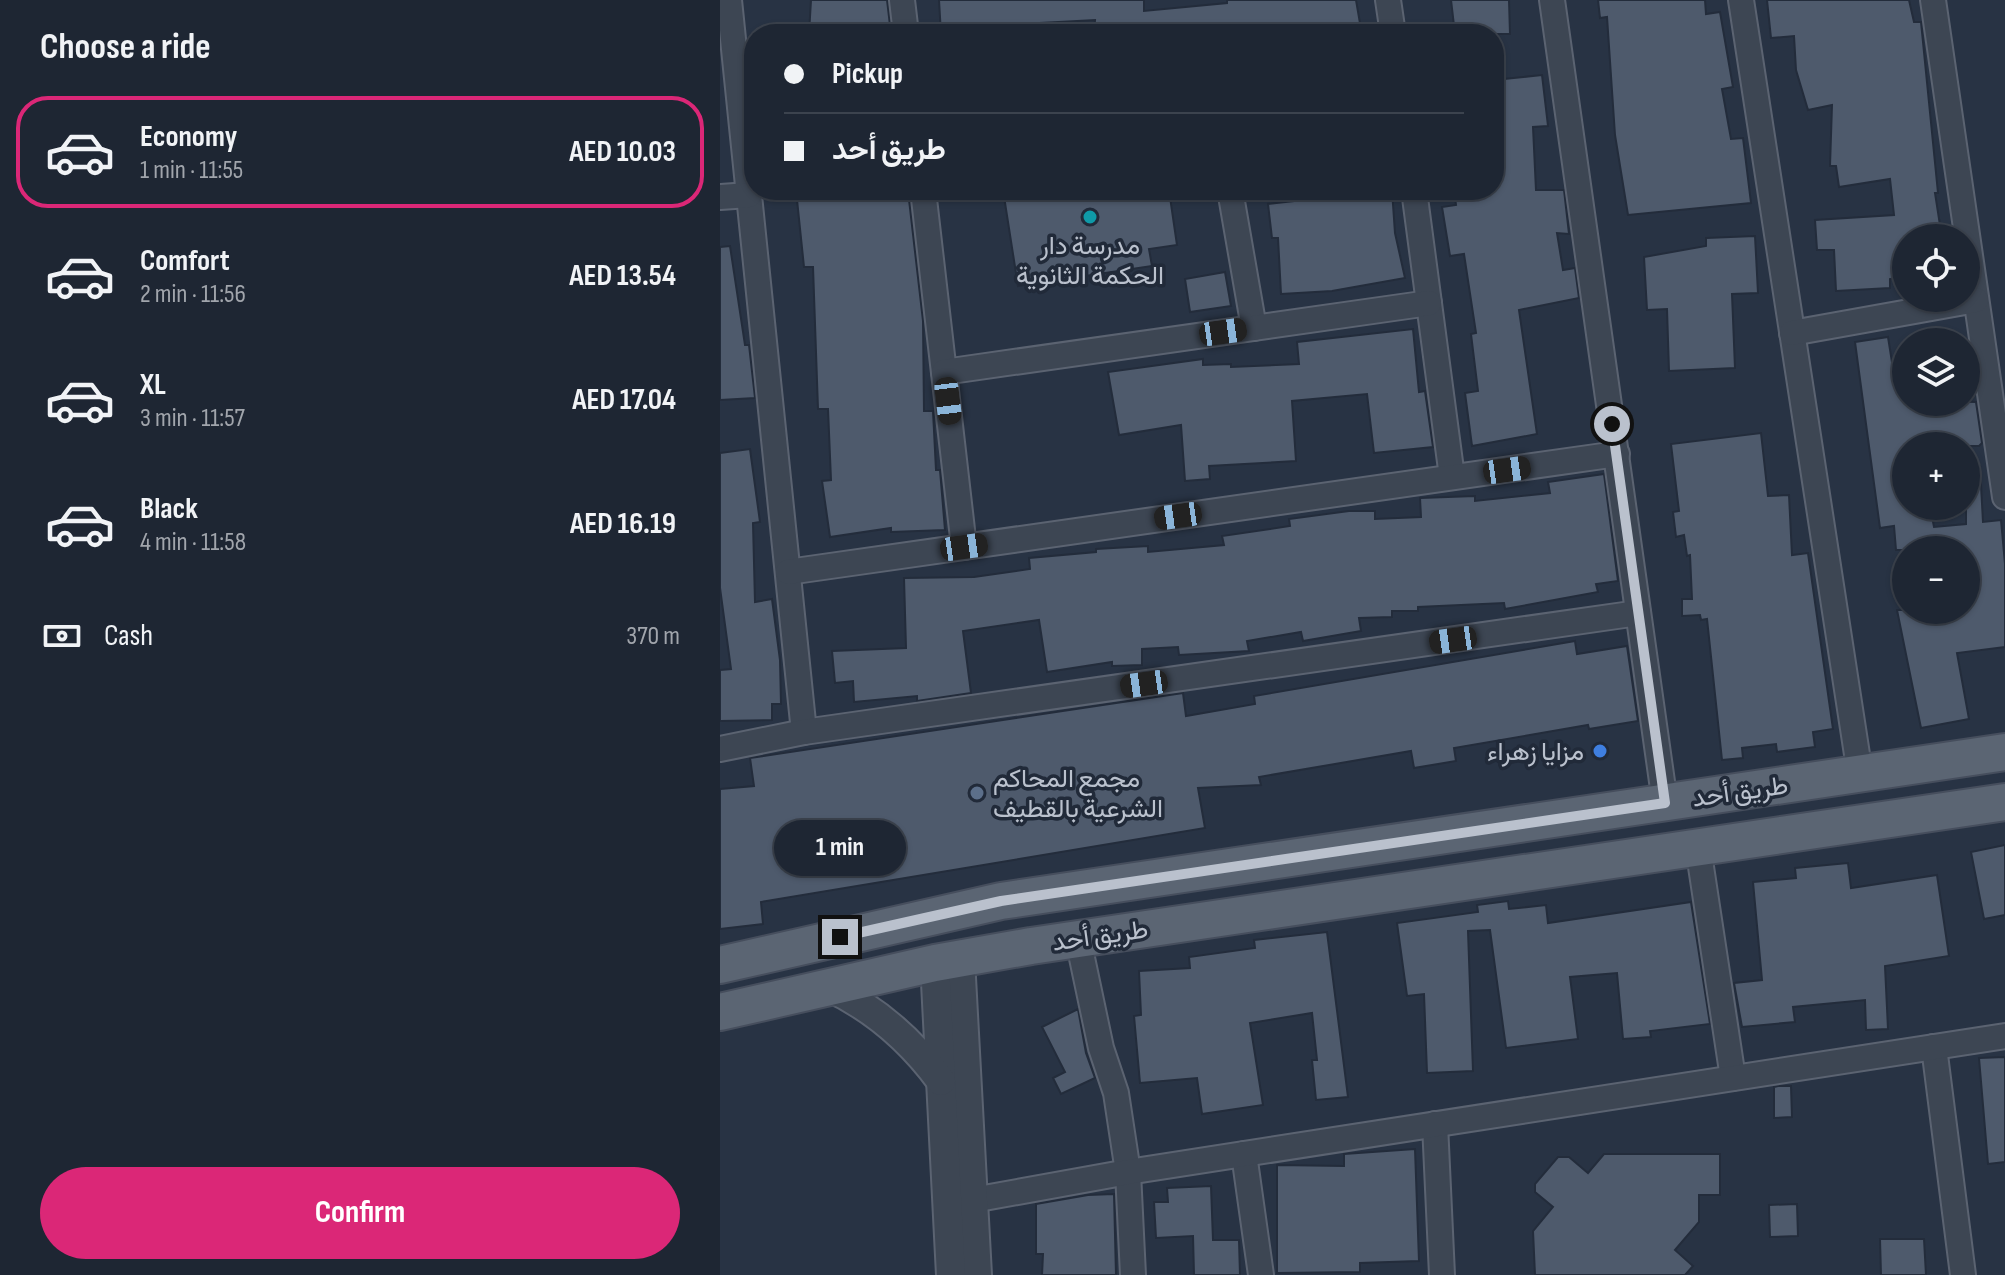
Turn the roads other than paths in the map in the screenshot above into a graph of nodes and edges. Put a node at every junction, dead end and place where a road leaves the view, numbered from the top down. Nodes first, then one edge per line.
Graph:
1 (729, 0) edge
2 (902, 0) edge
3 (1388, 0) edge
4 (1552, 0) edge
5 (1741, 0) edge
6 (1933, 0) edge
7 (905, 24) edge
8 (1392, 24) edge
9 (744, 146) edge
10 (744, 195) edge
11 (720, 197) edge
12 (750, 200) edge
13 (924, 200) edge
14 (1232, 200) edge
15 (1415, 200) edge
16 (1965, 224) edge
17 (1429, 303) junction
18 (1909, 312) edge
19 (1979, 312) edge
20 (1254, 328) junction
21 (1792, 333) junction
22 (944, 372) junction
23 (1997, 386) edge
24 (1617, 454) junction
25 (1452, 477) junction
26 (2005, 497) edge
27 (964, 547) junction
28 (788, 572) junction
29 (1638, 613) junction
30 (804, 732) junction
31 (720, 749) edge
32 (2005, 752) edge
33 (1860, 774) junction
34 (2005, 802) edge
35 (1665, 803) junction
36 (1698, 847) junction
37 (1078, 939) junction
38 (947, 961) junction
39 (720, 965) edge
40 (827, 986) junction
41 (720, 1012) edge
42 (2005, 1036) edge
43 (1934, 1047) junction
44 (1733, 1078) junction
45 (941, 1081) junction
46 (1435, 1124) junction
47 (1244, 1154) junction
48 (1128, 1172) junction
49 (973, 1200) junction
50 (951, 1275) edge
51 (977, 1275) edge
52 (1133, 1275) edge
53 (1261, 1275) edge
54 (1442, 1275) edge
55 (1963, 1275) edge

1 - 9 street
2 - 7 street
3 - 8 street
4 - 24 street
5 - 21 street
6 - 16 street
10 - 11 street
12 - 28 street
13 - 22 street
14 - 20 street
15 - 17 street
17 - 20 street
17 - 25 street
18 - 21 street
19 - 23 street
20 - 22 street
21 - 33 street
22 - 27 street
23 - 26 street
24 - 25 street
24 - 29 street
25 - 27 street
27 - 28 street
28 - 30 street
29 - 30 street
29 - 35 street
30 - 31 street
32 - 33 main road, طريق أحد
33 - 35 main road, طريق أحد
34 - 36 main road, طريق أحد
35 - 39 main road, طريق أحد
36 - 37 main road, طريق أحد
36 - 44 street
37 - 38 main road, طريق أحد
37 - 48 street
38 - 40 main road, طريق أحد
38 - 45 street
38 - 49 street
40 - 41 main road, طريق أحد
40 - 45 street
42 - 43 street
43 - 44 street
43 - 55 street
44 - 46 street
45 - 50 street
46 - 47 street
46 - 54 street
47 - 48 street
47 - 53 street
48 - 49 street
48 - 52 street
49 - 51 street

